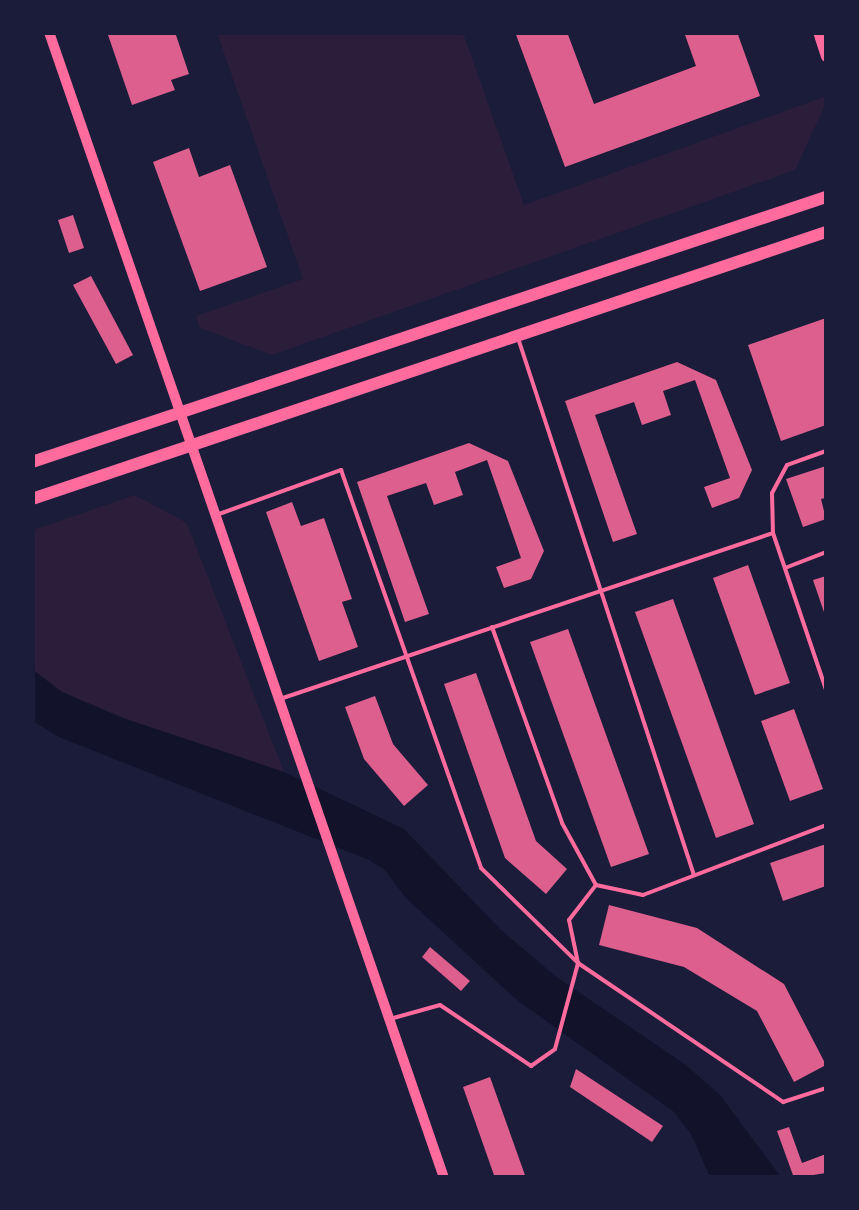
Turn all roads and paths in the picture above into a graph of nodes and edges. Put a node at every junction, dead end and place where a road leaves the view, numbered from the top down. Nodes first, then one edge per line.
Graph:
1 (48, 32) edge
2 (818, 32) edge
3 (826, 57) edge
4 (826, 197) edge
5 (826, 232) edge
6 (518, 336) junction
7 (180, 411) junction
8 (192, 447) junction
9 (826, 451) edge
10 (32, 462) edge
11 (32, 498) edge
12 (216, 516) junction
13 (773, 532) junction
14 (826, 552) edge
15 (785, 568) junction
16 (601, 590) junction
17 (492, 628) junction
18 (406, 656) junction
19 (826, 690) edge
20 (279, 699) junction
21 (826, 825) edge
22 (694, 875) junction
23 (596, 886) junction
24 (578, 963) junction
25 (390, 1019) junction
26 (826, 1088) edge
27 (444, 1178) edge

1 - 7 street
2 - 3 street
4 - 7 main road
5 - 6 main road
6 - 8 main road
6 - 16 lane
7 - 8 street
7 - 10 main road
8 - 11 main road
8 - 12 street
9 - 13 lane
12 - 18 lane
12 - 20 street
13 - 15 lane
13 - 16 lane
14 - 15 lane
15 - 19 lane
16 - 17 lane
16 - 22 lane
17 - 18 lane
17 - 23 lane
18 - 20 lane
18 - 24 lane
20 - 25 street
21 - 22 lane
22 - 23 lane
23 - 24 lane
24 - 25 lane
24 - 26 lane
25 - 27 street

